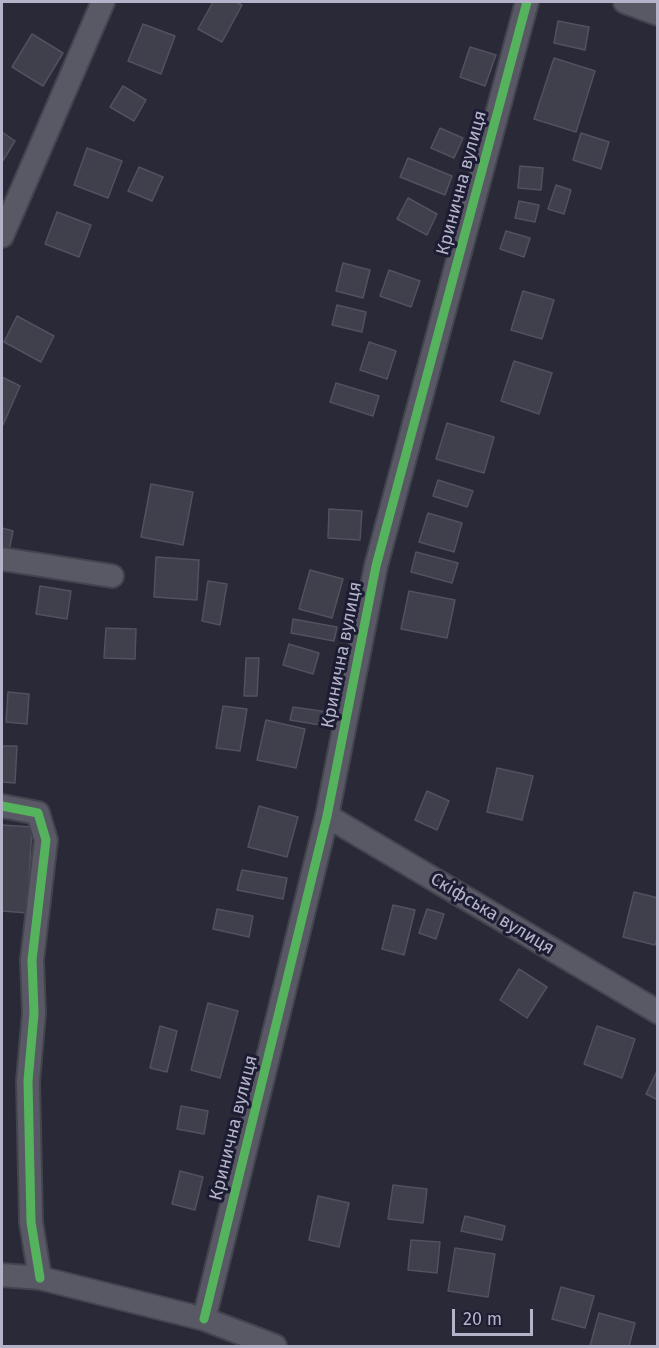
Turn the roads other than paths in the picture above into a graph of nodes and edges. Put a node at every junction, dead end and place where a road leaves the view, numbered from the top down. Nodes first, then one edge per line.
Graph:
1 (103, 2) edge
2 (527, 2) edge
3 (625, 2) edge
4 (657, 14) edge
5 (2, 236) edge
6 (2, 559) edge
7 (112, 576) dead end
8 (2, 806) edge
9 (327, 816) junction
10 (657, 1012) edge
11 (2, 1275) edge
12 (40, 1278) junction
13 (204, 1319) junction
14 (275, 1347) edge

1 - 5 street
2 - 9 street, Кринична вулиця
3 - 4 street
6 - 7 street
8 - 12 street
9 - 10 street, Скіфська вулиця
9 - 13 street, Кринична вулиця
11 - 12 street
12 - 13 street
13 - 14 street

